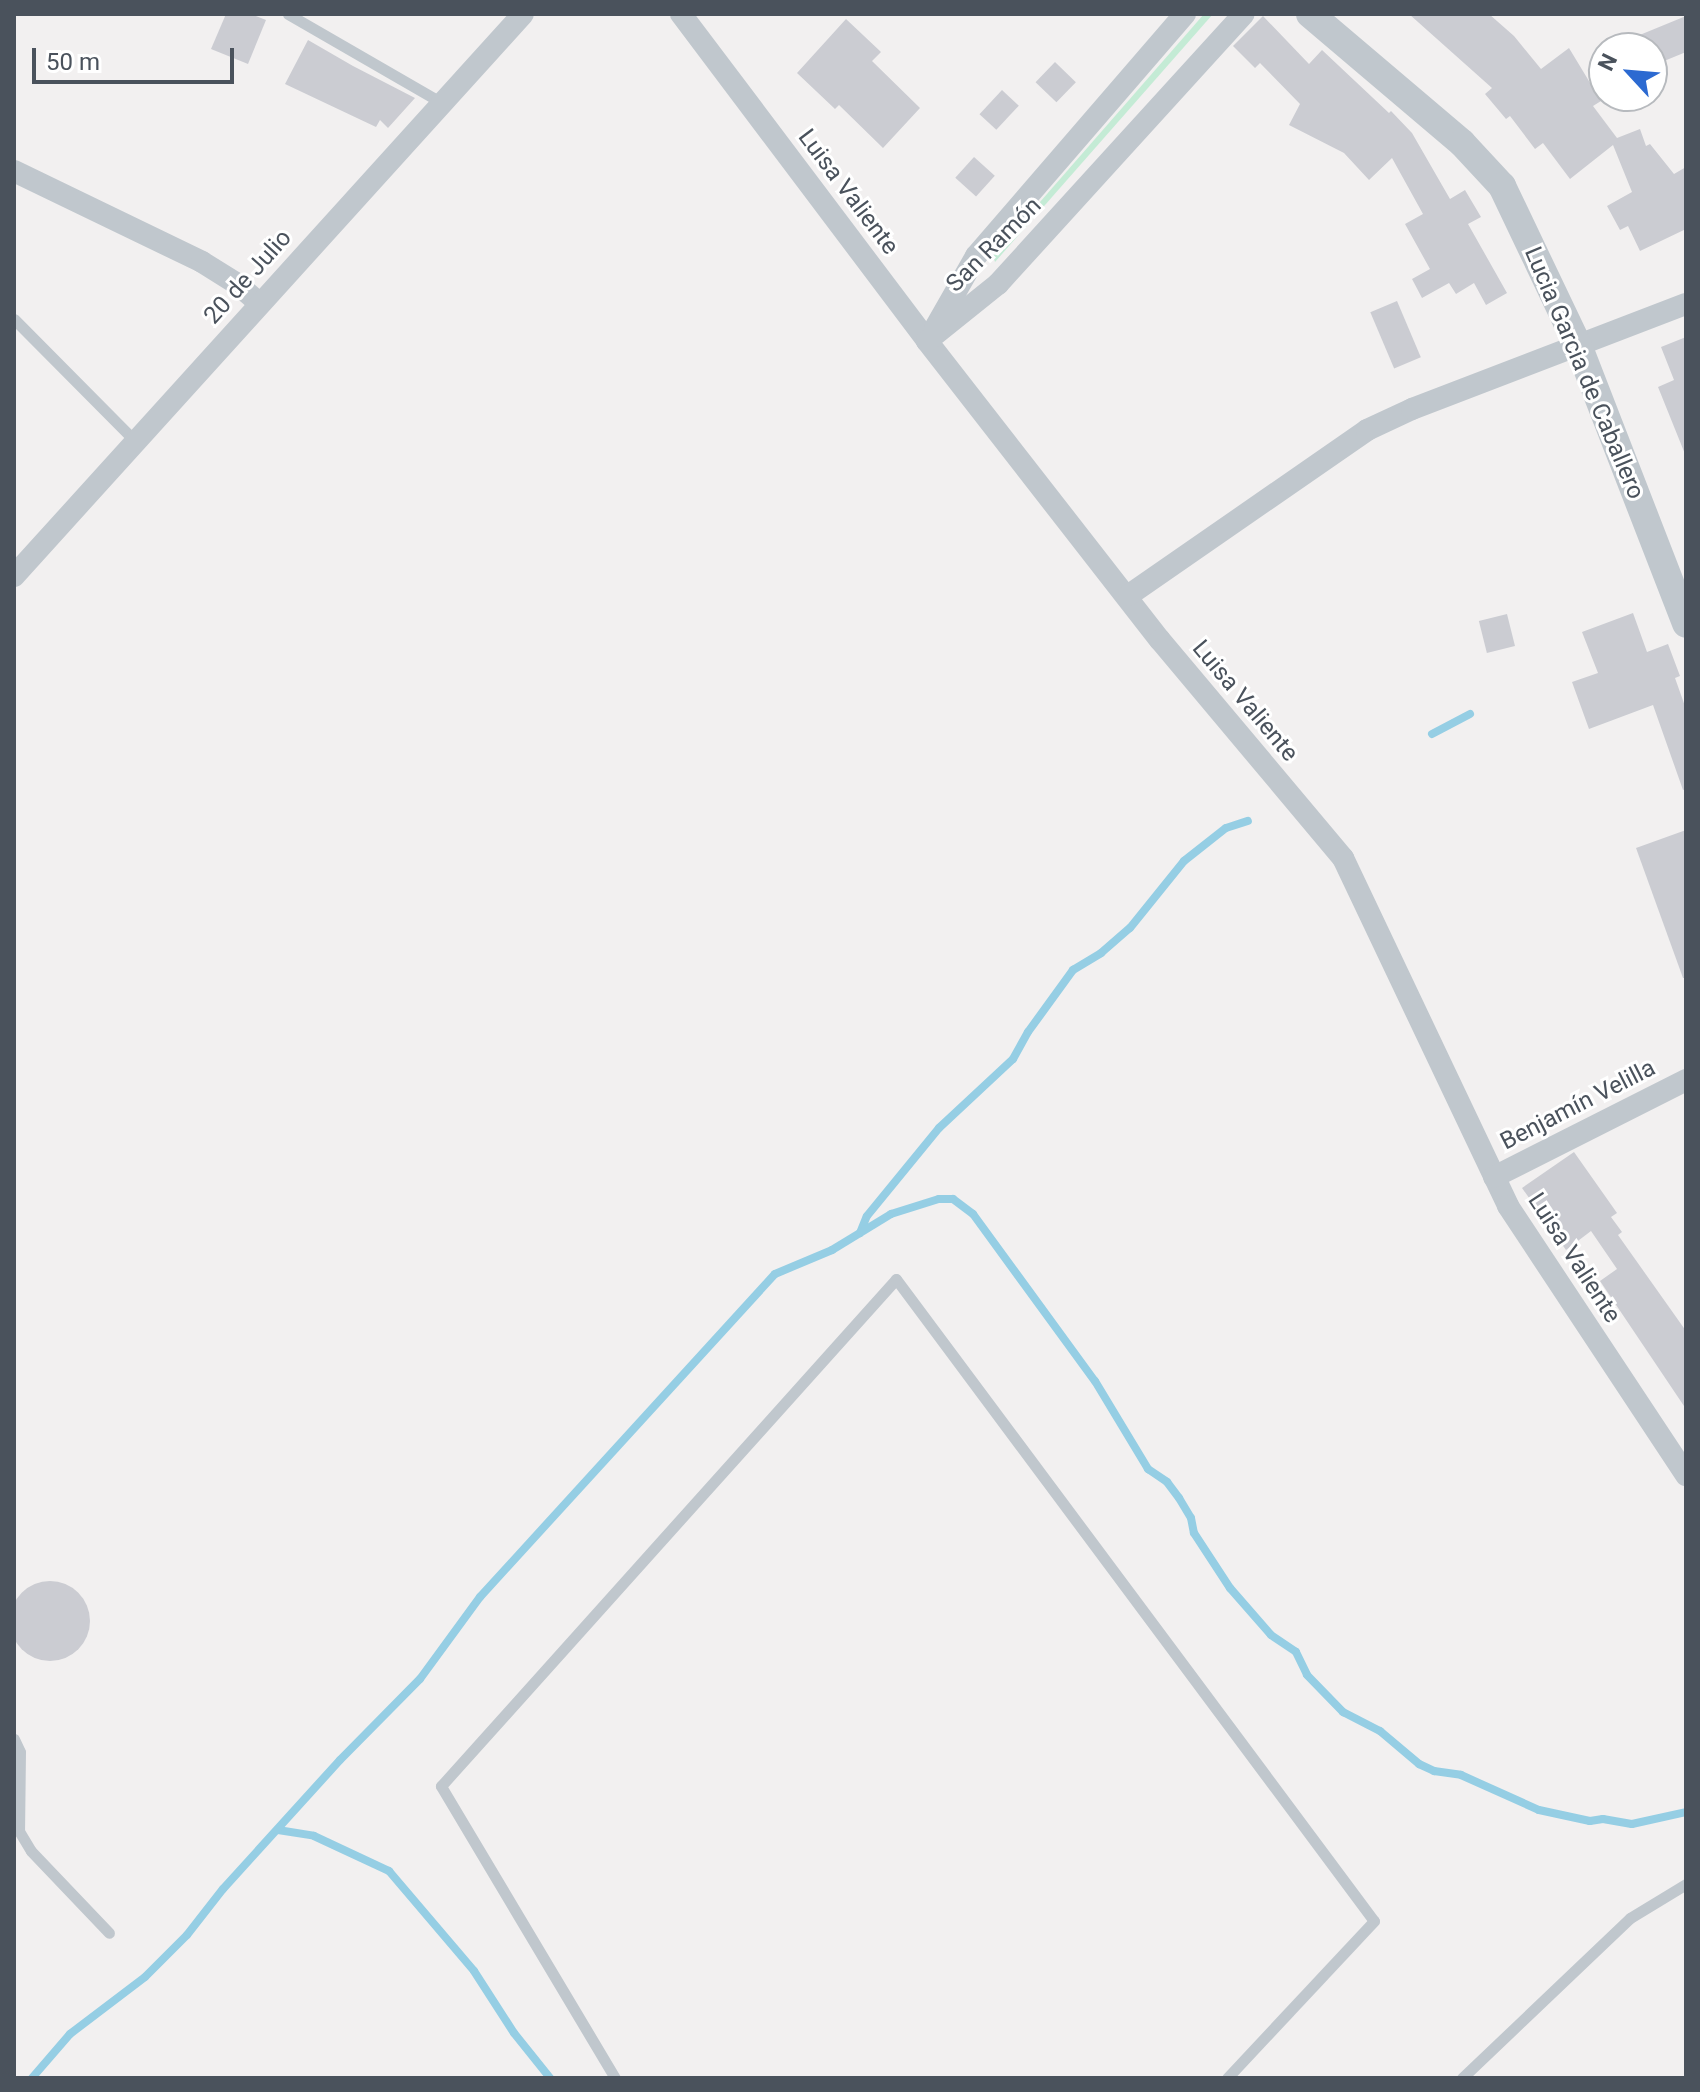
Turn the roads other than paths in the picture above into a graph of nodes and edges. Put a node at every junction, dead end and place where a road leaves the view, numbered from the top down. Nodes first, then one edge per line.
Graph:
1 (288, 14) edge
2 (523, 14) edge
3 (681, 14) edge
4 (1185, 14) edge
5 (1244, 14) edge
6 (1310, 14) edge
7 (442, 103) junction
8 (14, 171) edge
9 (259, 303) junction
10 (1686, 304) edge
11 (14, 319) edge
12 (927, 341) junction
13 (1578, 345) junction
14 (136, 442) junction
15 (14, 576) edge
16 (1129, 595) junction
17 (1686, 624) edge
18 (1686, 1080) edge
19 (1494, 1177) junction
20 (1686, 1475) edge
21 (14, 1739) edge
22 (17, 1836) edge
23 (1686, 1884) edge
24 (109, 1933) dead end
25 (615, 2078) edge
26 (1227, 2078) edge
27 (1462, 2078) edge

1 - 7 lane
2 - 7 street, 20 de Julio
3 - 12 street, Luisa Valiente
4 - 12 street, San Ramón
5 - 12 street, San Ramón
6 - 13 street, Lucia Garcia de Caballero
7 - 9 street, 20 de Julio
8 - 9 street
9 - 14 street, 20 de Julio
10 - 13 street
11 - 14 lane
12 - 16 street, Luisa Valiente
13 - 16 street
13 - 17 street, Lucia Garcia de Caballero
14 - 15 street, 20 de Julio
16 - 19 street, Luisa Valiente
18 - 19 street, Benjamín Velilla
19 - 20 street, Luisa Valiente
21 - 22 lane
22 - 24 lane
23 - 27 lane
25 - 26 lane

